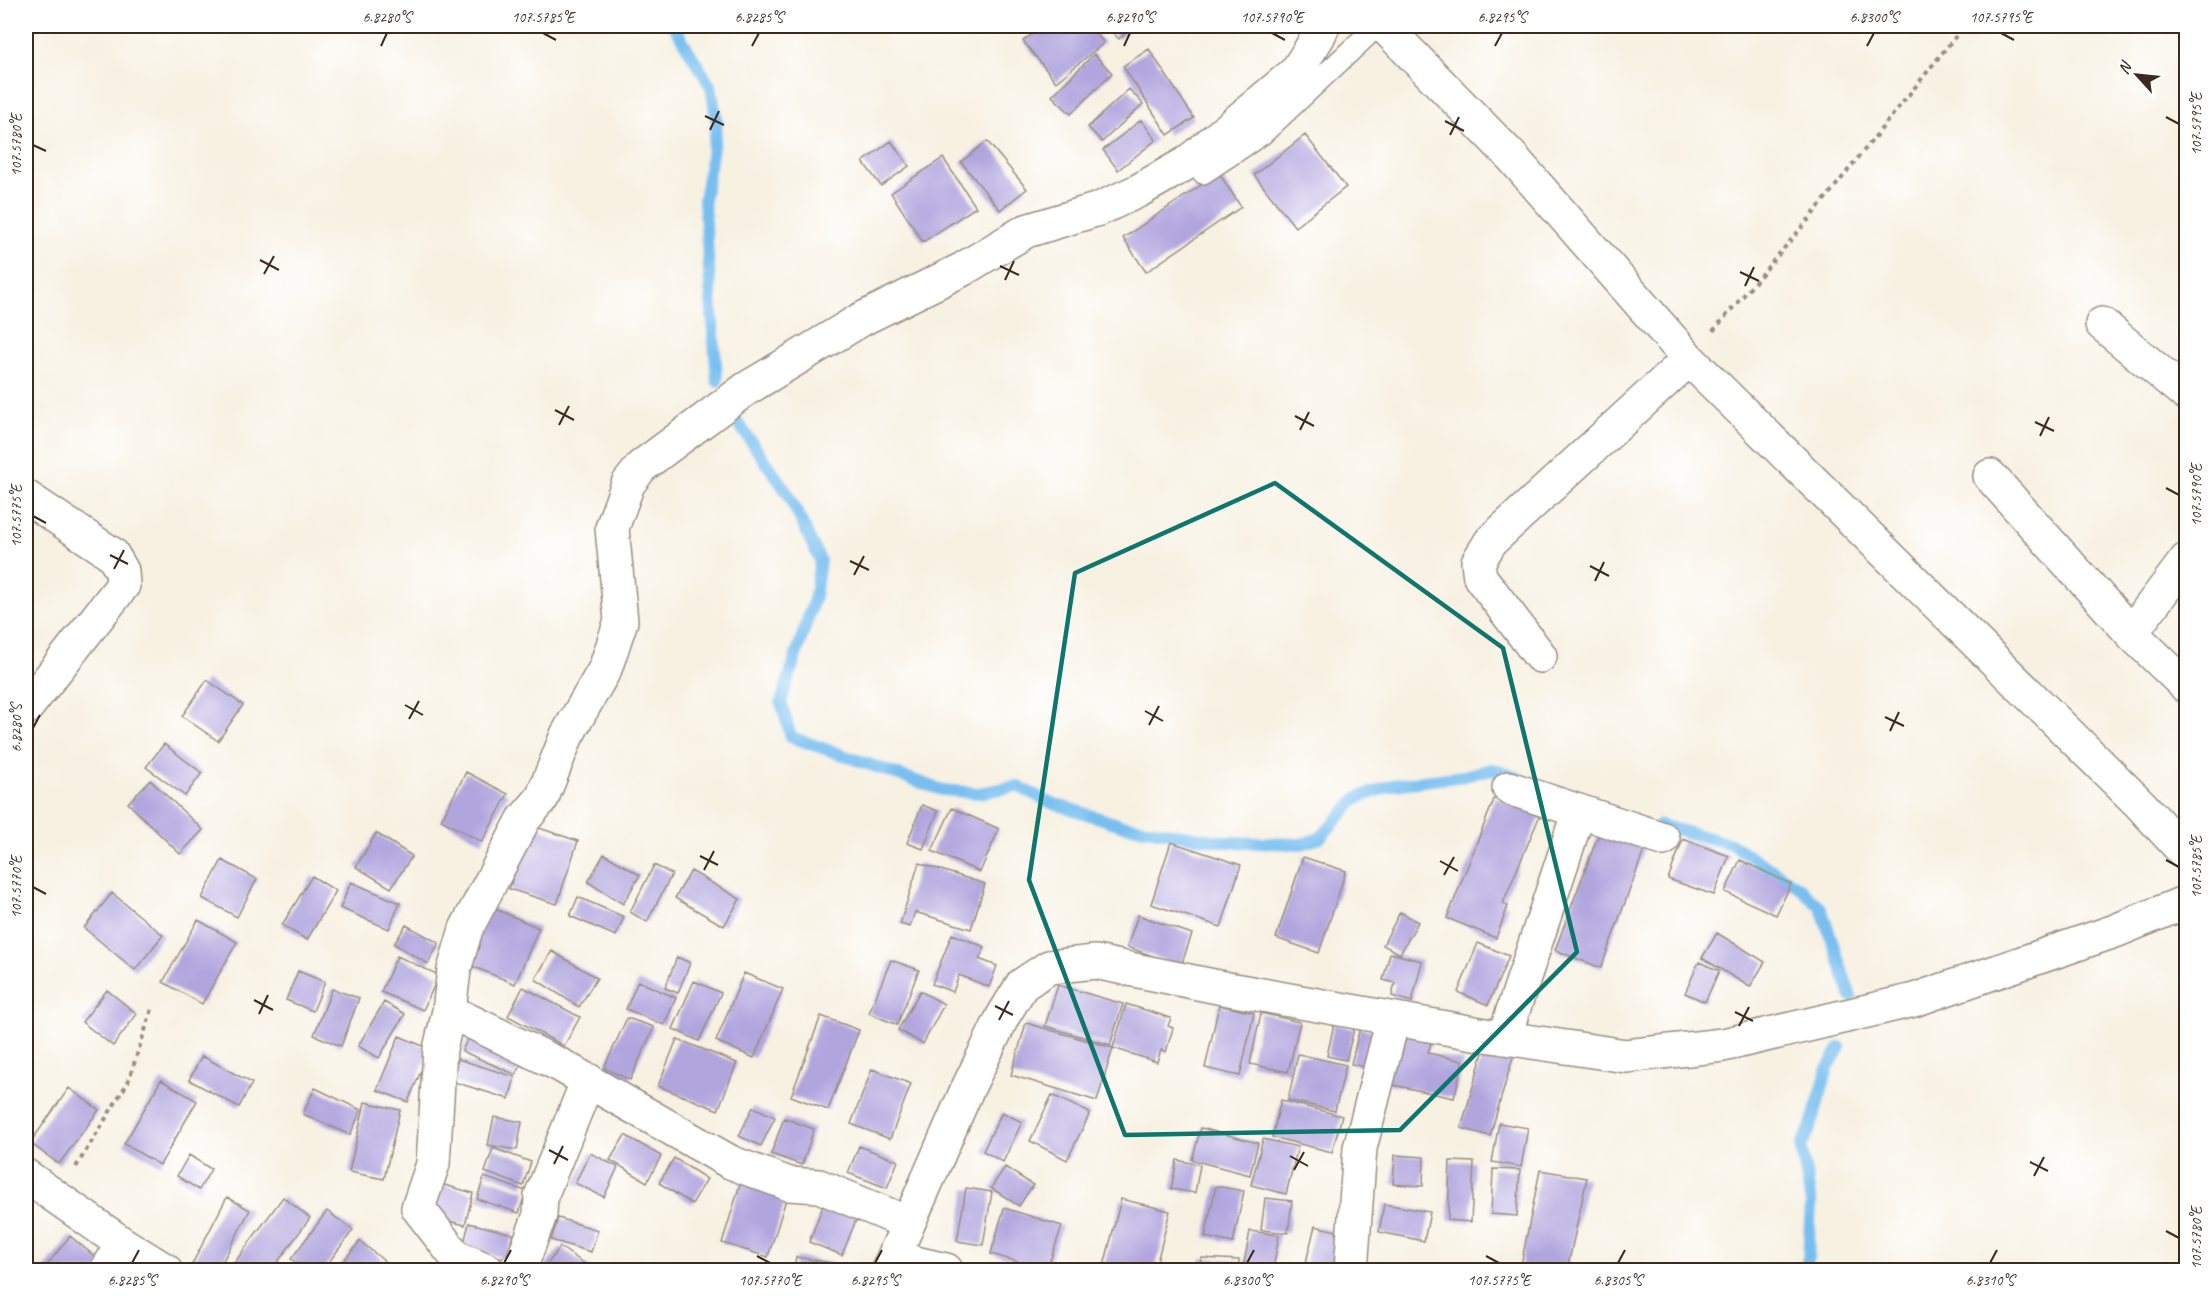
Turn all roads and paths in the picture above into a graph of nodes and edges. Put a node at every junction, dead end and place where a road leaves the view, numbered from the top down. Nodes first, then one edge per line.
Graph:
1 (1323, 26) edge
2 (1377, 26) edge
3 (1384, 26) edge
4 (1956, 36) dead end
5 (1203, 173) dead end
6 (2102, 324) dead end
7 (1689, 358) junction
8 (2187, 394) edge
9 (1990, 476) dead end
10 (26, 497) edge
11 (2187, 560) edge
12 (2131, 633) junction
13 (1540, 656) dead end
14 (2187, 686) edge
15 (26, 708) edge
16 (1509, 788) dead end
17 (1580, 812) junction
18 (1663, 839) dead end
19 (2187, 854) edge
20 (2187, 902) edge
21 (153, 1006) dead end
22 (449, 1011) junction
23 (1393, 1019) junction
24 (1503, 1038) junction
25 (588, 1080) junction
26 (26, 1176) edge
27 (57, 1198) junction
28 (908, 1223) junction
29 (115, 1257) edge
30 (891, 1264) edge
31 (165, 1270) edge
32 (488, 1270) edge
33 (515, 1270) edge
34 (946, 1270) edge
35 (1351, 1270) edge

1 - 22 street
2 - 5 lane
3 - 7 street
4 - 7 path
6 - 8 street
7 - 13 street
7 - 19 street
9 - 12 street
10 - 15 street
11 - 12 street
12 - 14 street
16 - 17 street
17 - 18 street
17 - 24 street
20 - 24 street
21 - 27 path
22 - 25 street
22 - 32 street
23 - 24 street
23 - 28 street
23 - 35 street
25 - 28 street
25 - 33 street
26 - 27 street
27 - 29 street
28 - 30 street
29 - 31 street
30 - 34 street

